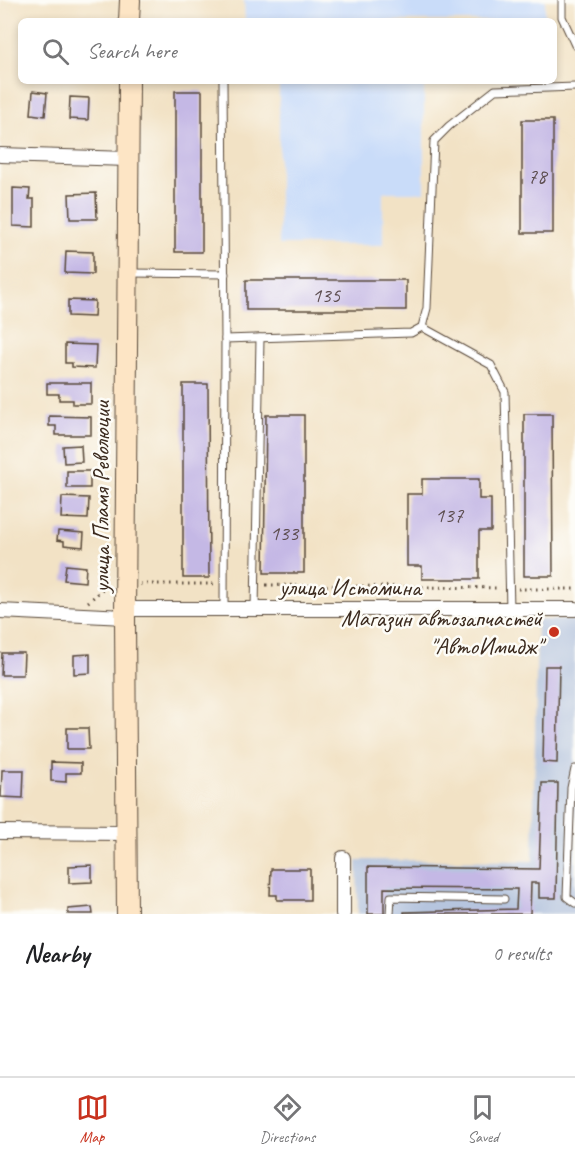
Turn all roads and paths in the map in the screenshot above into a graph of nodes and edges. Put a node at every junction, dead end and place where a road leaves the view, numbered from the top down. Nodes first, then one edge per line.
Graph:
1 (129, 0) edge
2 (562, 0) edge
3 (129, 18) edge
4 (575, 45) edge
5 (129, 84) edge
6 (223, 84) edge
7 (575, 87) edge
8 (0, 155) edge
9 (128, 159) junction
10 (127, 273) junction
11 (225, 274) junction
12 (422, 327) junction
13 (260, 338) junction
14 (225, 339) junction
15 (126, 584) junction
16 (224, 585) junction
17 (256, 585) junction
18 (510, 589) junction
19 (575, 589) edge
20 (86, 604) dead end
21 (224, 609) junction
22 (255, 609) junction
23 (510, 609) junction
24 (575, 609) edge
25 (0, 611) edge
26 (125, 613) junction
27 (575, 769) edge
28 (0, 832) edge
29 (127, 833) junction
30 (343, 858) dead end
31 (504, 899) dead end
32 (575, 903) edge
33 (127, 914) edge
34 (343, 914) edge
35 (390, 914) edge

1 - 3 street
2 - 4 lane
5 - 9 street, улица Пламя Революции
6 - 11 lane
7 - 12 lane
8 - 9 street
9 - 10 street, улица Пламя Революции
10 - 11 lane
10 - 15 street, улица Пламя Революции
11 - 14 lane
12 - 13 lane
12 - 18 lane
13 - 14 lane
13 - 17 lane
14 - 16 lane
15 - 16 path
15 - 20 path
15 - 26 street, улица Пламя Революции
16 - 21 lane
17 - 18 path
17 - 22 lane
18 - 19 path
18 - 23 lane
21 - 22 street, улица Истомина
21 - 26 street, улица Истомина
22 - 23 street, улица Истомина
23 - 24 street, улица Истомина
25 - 26 street, улица Истомина
26 - 29 street, улица Пламя Революции
27 - 32 lane
28 - 29 street
29 - 33 street, улица Пламя Революции
30 - 34 street
31 - 35 lane

